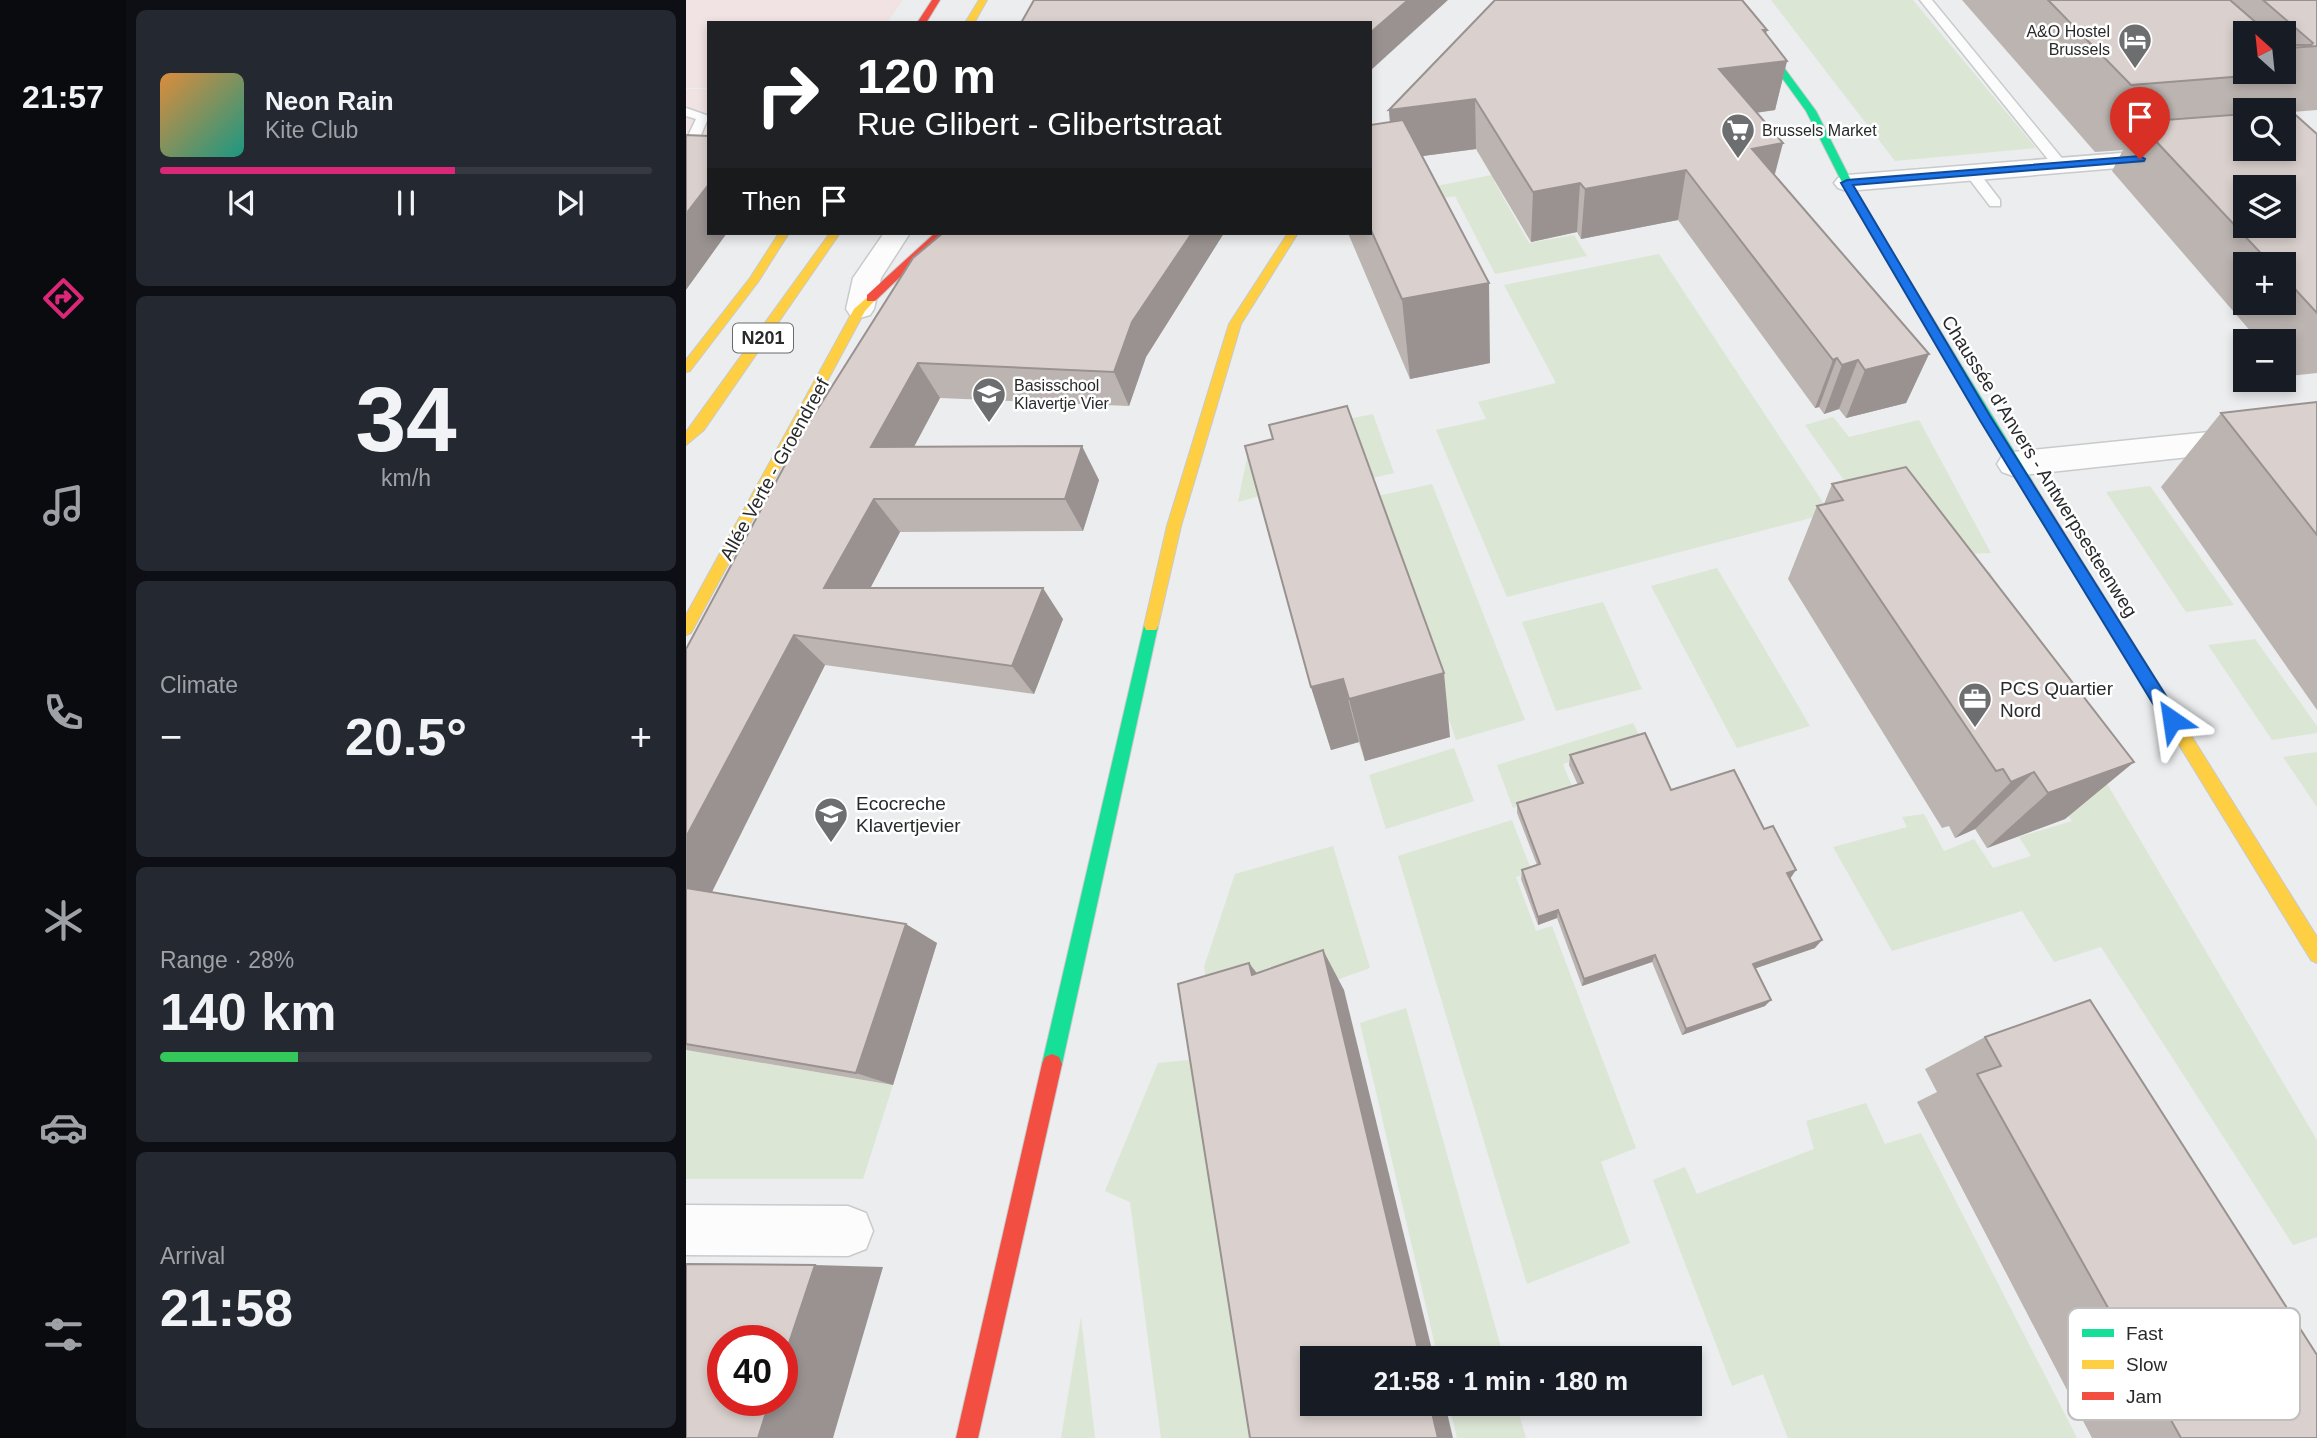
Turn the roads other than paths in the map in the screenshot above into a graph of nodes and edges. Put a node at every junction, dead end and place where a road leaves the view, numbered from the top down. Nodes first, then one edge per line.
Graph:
1 (936, 0) edge
2 (984, 0) edge
3 (1730, 0) edge
4 (1926, 0) edge
5 (922, 21) edge
6 (970, 21) edge
7 (686, 112) edge
8 (2233, 151) edge
9 (686, 154) edge
10 (2060, 165) junction
11 (1972, 173) junction
12 (1847, 183) junction
13 (1995, 203) dead end
14 (784, 235) edge
15 (834, 235) edge
16 (896, 235) edge
17 (939, 235) edge
18 (1292, 235) edge
19 (860, 309) junction
20 (686, 368) edge
21 (2317, 432) edge
22 (686, 440) edge
23 (2013, 464) junction
24 (686, 629) edge
25 (2317, 954) edge
26 (686, 1230) edge
27 (848, 1231) dead end
28 (967, 1438) edge

1 - 5 street
2 - 6 street
3 - 12 street, Chaussée d'Anvers - Antwerpsesteenweg
4 - 10 lane
7 - 9 lane
8 - 10 street
10 - 11 street
11 - 12 street
11 - 13 lane
12 - 23 street, Chaussée d'Anvers - Antwerpsesteenweg
14 - 20 street, N201
15 - 22 street, N201
16 - 19 street, Allée Verte - Groendreef
17 - 19 street, Allée Verte - Groendreef
18 - 28 street
19 - 24 street, Allée Verte - Groendreef
21 - 23 street
23 - 25 street, Chaussée d'Anvers - Antwerpsesteenweg
26 - 27 street

